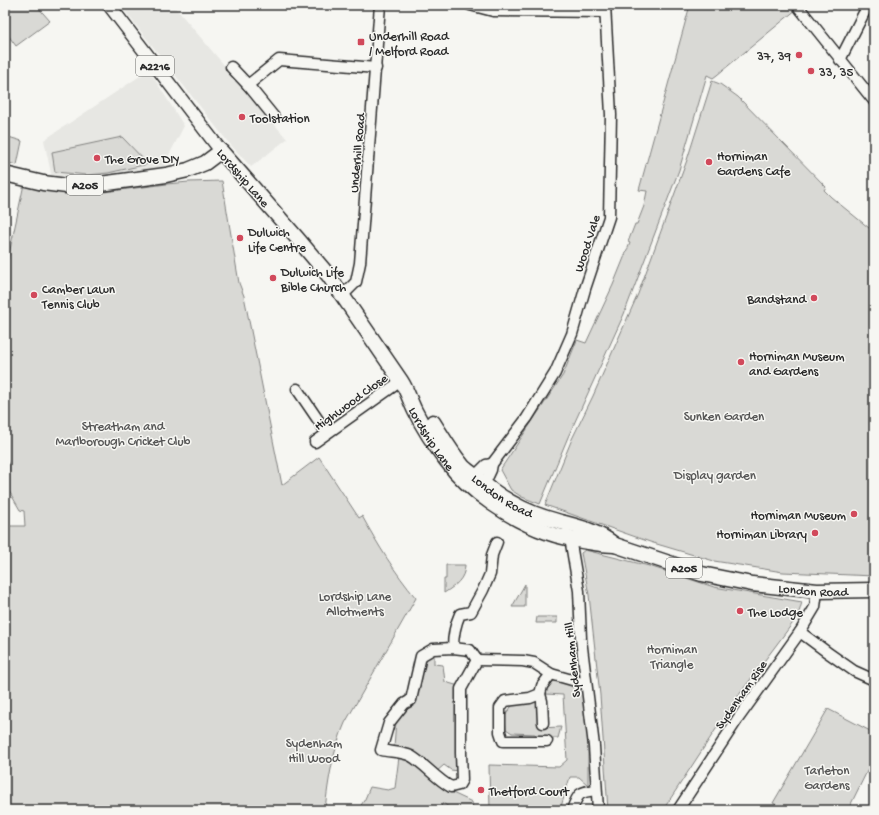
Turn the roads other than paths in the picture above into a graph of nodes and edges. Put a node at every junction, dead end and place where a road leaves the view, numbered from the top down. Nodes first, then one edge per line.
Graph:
1 (109, 5) edge
2 (380, 5) edge
3 (470, 5) edge
4 (797, 5) edge
5 (868, 5) edge
6 (605, 8) edge
7 (840, 60) junction
8 (230, 67) dead end
9 (376, 68) junction
10 (248, 85) junction
11 (874, 101) edge
12 (274, 117) dead end
13 (221, 152) junction
14 (5, 174) edge
15 (342, 296) junction
16 (403, 384) junction
17 (297, 389) dead end
18 (327, 433) junction
19 (315, 442) dead end
20 (477, 482) junction
21 (548, 519) junction
22 (570, 538) junction
23 (497, 542) dead end
24 (615, 545) junction
25 (874, 590) edge
26 (817, 591) junction
27 (800, 632) junction
28 (453, 648) junction
29 (477, 660) junction
30 (551, 674) junction
31 (874, 680) edge
32 (586, 684) junction
33 (540, 694) junction
34 (543, 722) dead end
35 (548, 741) dead end
36 (596, 790) junction
37 (572, 810) edge
38 (598, 810) edge
39 (678, 810) edge

1 - 13 main road, Lordship Lane / A2216
2 - 9 street, Underhill Road
3 - 6 street
4 - 7 street
5 - 7 street
6 - 20 street, Wood Vale
7 - 11 street
8 - 10 street
9 - 10 street
9 - 15 street, Underhill Road
10 - 12 street
13 - 14 highway, A205
13 - 15 highway, Lordship Lane / A205
15 - 16 highway, Lordship Lane / A205
16 - 18 street, Highwood Close
16 - 20 highway, London Road / A205
17 - 18 street
18 - 19 street, Highwood Close
20 - 21 highway, London Road / A205
20 - 22 highway, London Road / A205
21 - 22 street
21 - 24 highway, London Road / A205
22 - 24 highway, London Road / A205
22 - 32 street, Sydenham Hill
23 - 28 street
24 - 26 highway, London Road / A205
25 - 26 highway, London Road / A205
26 - 27 street, Sydenham Rise
27 - 31 street
27 - 39 street, Sydenham Rise
28 - 29 street
28 - 29 street
29 - 30 street
30 - 32 street
30 - 33 street
32 - 36 street, Sydenham Hill
33 - 34 street
33 - 35 street
36 - 37 street
36 - 38 street, Sydenham Hill

